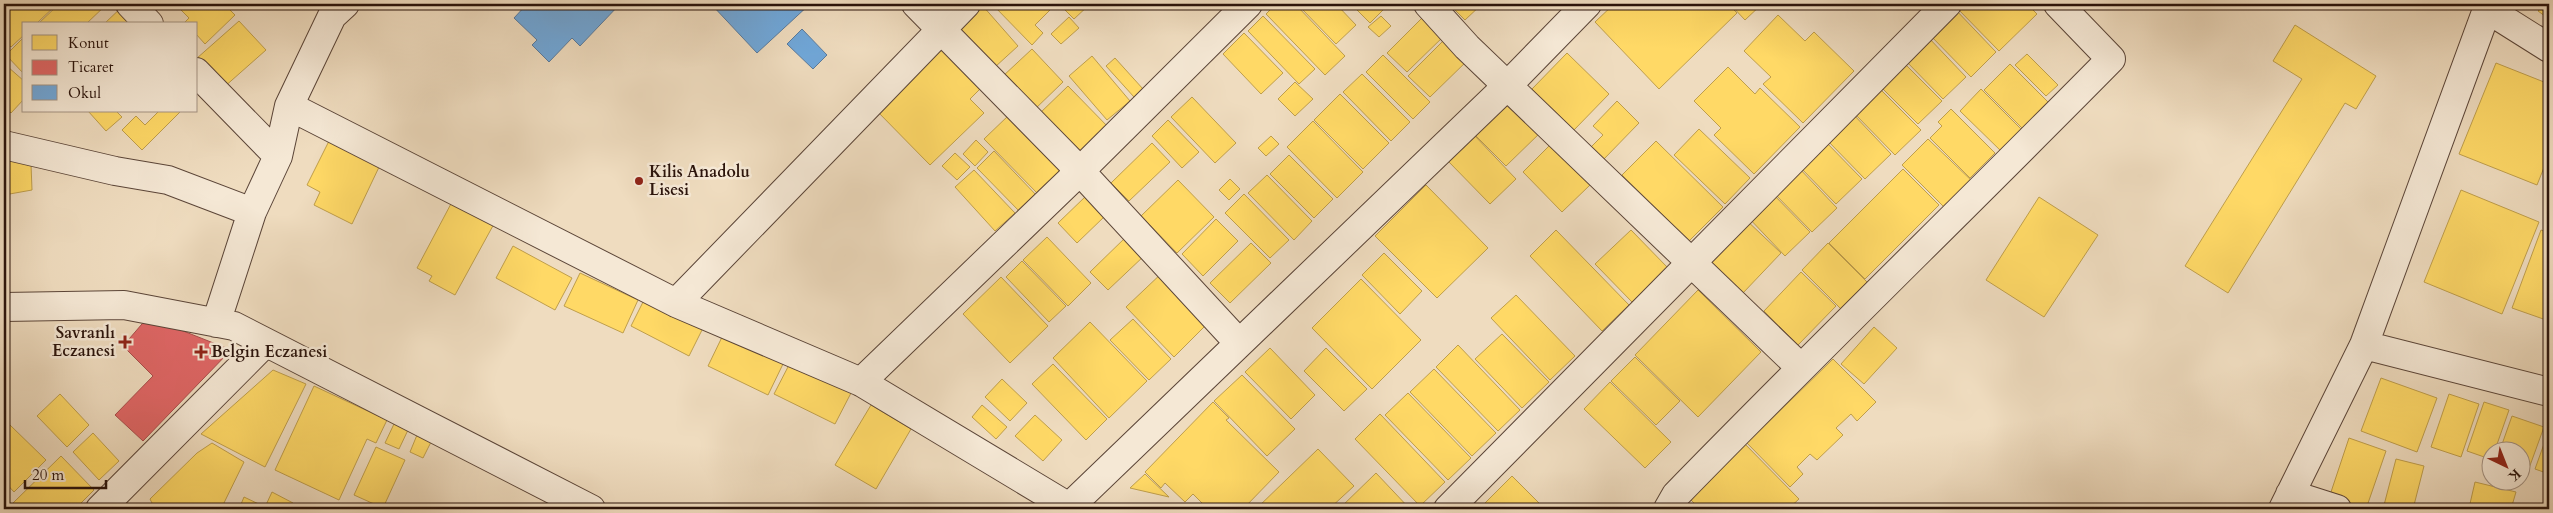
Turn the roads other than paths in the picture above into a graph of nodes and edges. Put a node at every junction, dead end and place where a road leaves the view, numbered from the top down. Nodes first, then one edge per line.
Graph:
1 (130, 4) edge
2 (916, 4) edge
3 (966, 4) edge
4 (1248, 4) edge
5 (1428, 4) edge
6 (1587, 4) edge
7 (1948, 4) edge
8 (2058, 4) edge
9 (2489, 5) edge
10 (333, 8) edge
11 (147, 22) edge
12 (940, 28) junction
13 (2549, 48) edge
14 (198, 74) edge
15 (1507, 86) junction
16 (289, 106) junction
17 (4, 145) edge
18 (278, 156) junction
19 (1080, 172) junction
20 (252, 212) junction
21 (1691, 265) junction
22 (676, 303) junction
23 (4, 308) edge
24 (216, 323) junction
25 (265, 343) junction
26 (1239, 343) junction
27 (2364, 345) junction
28 (1800, 367) junction
29 (861, 382) junction
30 (2549, 392) edge
31 (2287, 502) edge
32 (100, 509) edge
33 (591, 509) edge
34 (1072, 509) edge
35 (1448, 509) edge
36 (1668, 509) edge
37 (2338, 509) edge

1 - 11 street
2 - 12 street
3 - 12 street
4 - 19 street
5 - 15 street
6 - 15 street
7 - 21 street
8 - 28 street
9 - 13 street
9 - 27 street
10 - 16 street
12 - 19 street
12 - 22 street
14 - 18 street
15 - 21 street
15 - 26 street
16 - 18 street
16 - 22 street
17 - 20 street
18 - 20 street
19 - 26 street
19 - 29 street
20 - 24 street
21 - 28 street
21 - 35 street
22 - 29 street
23 - 24 street
24 - 25 street
25 - 32 street
25 - 33 street
26 - 34 street
27 - 30 street
27 - 31 street
28 - 36 street
29 - 34 street
31 - 37 street

